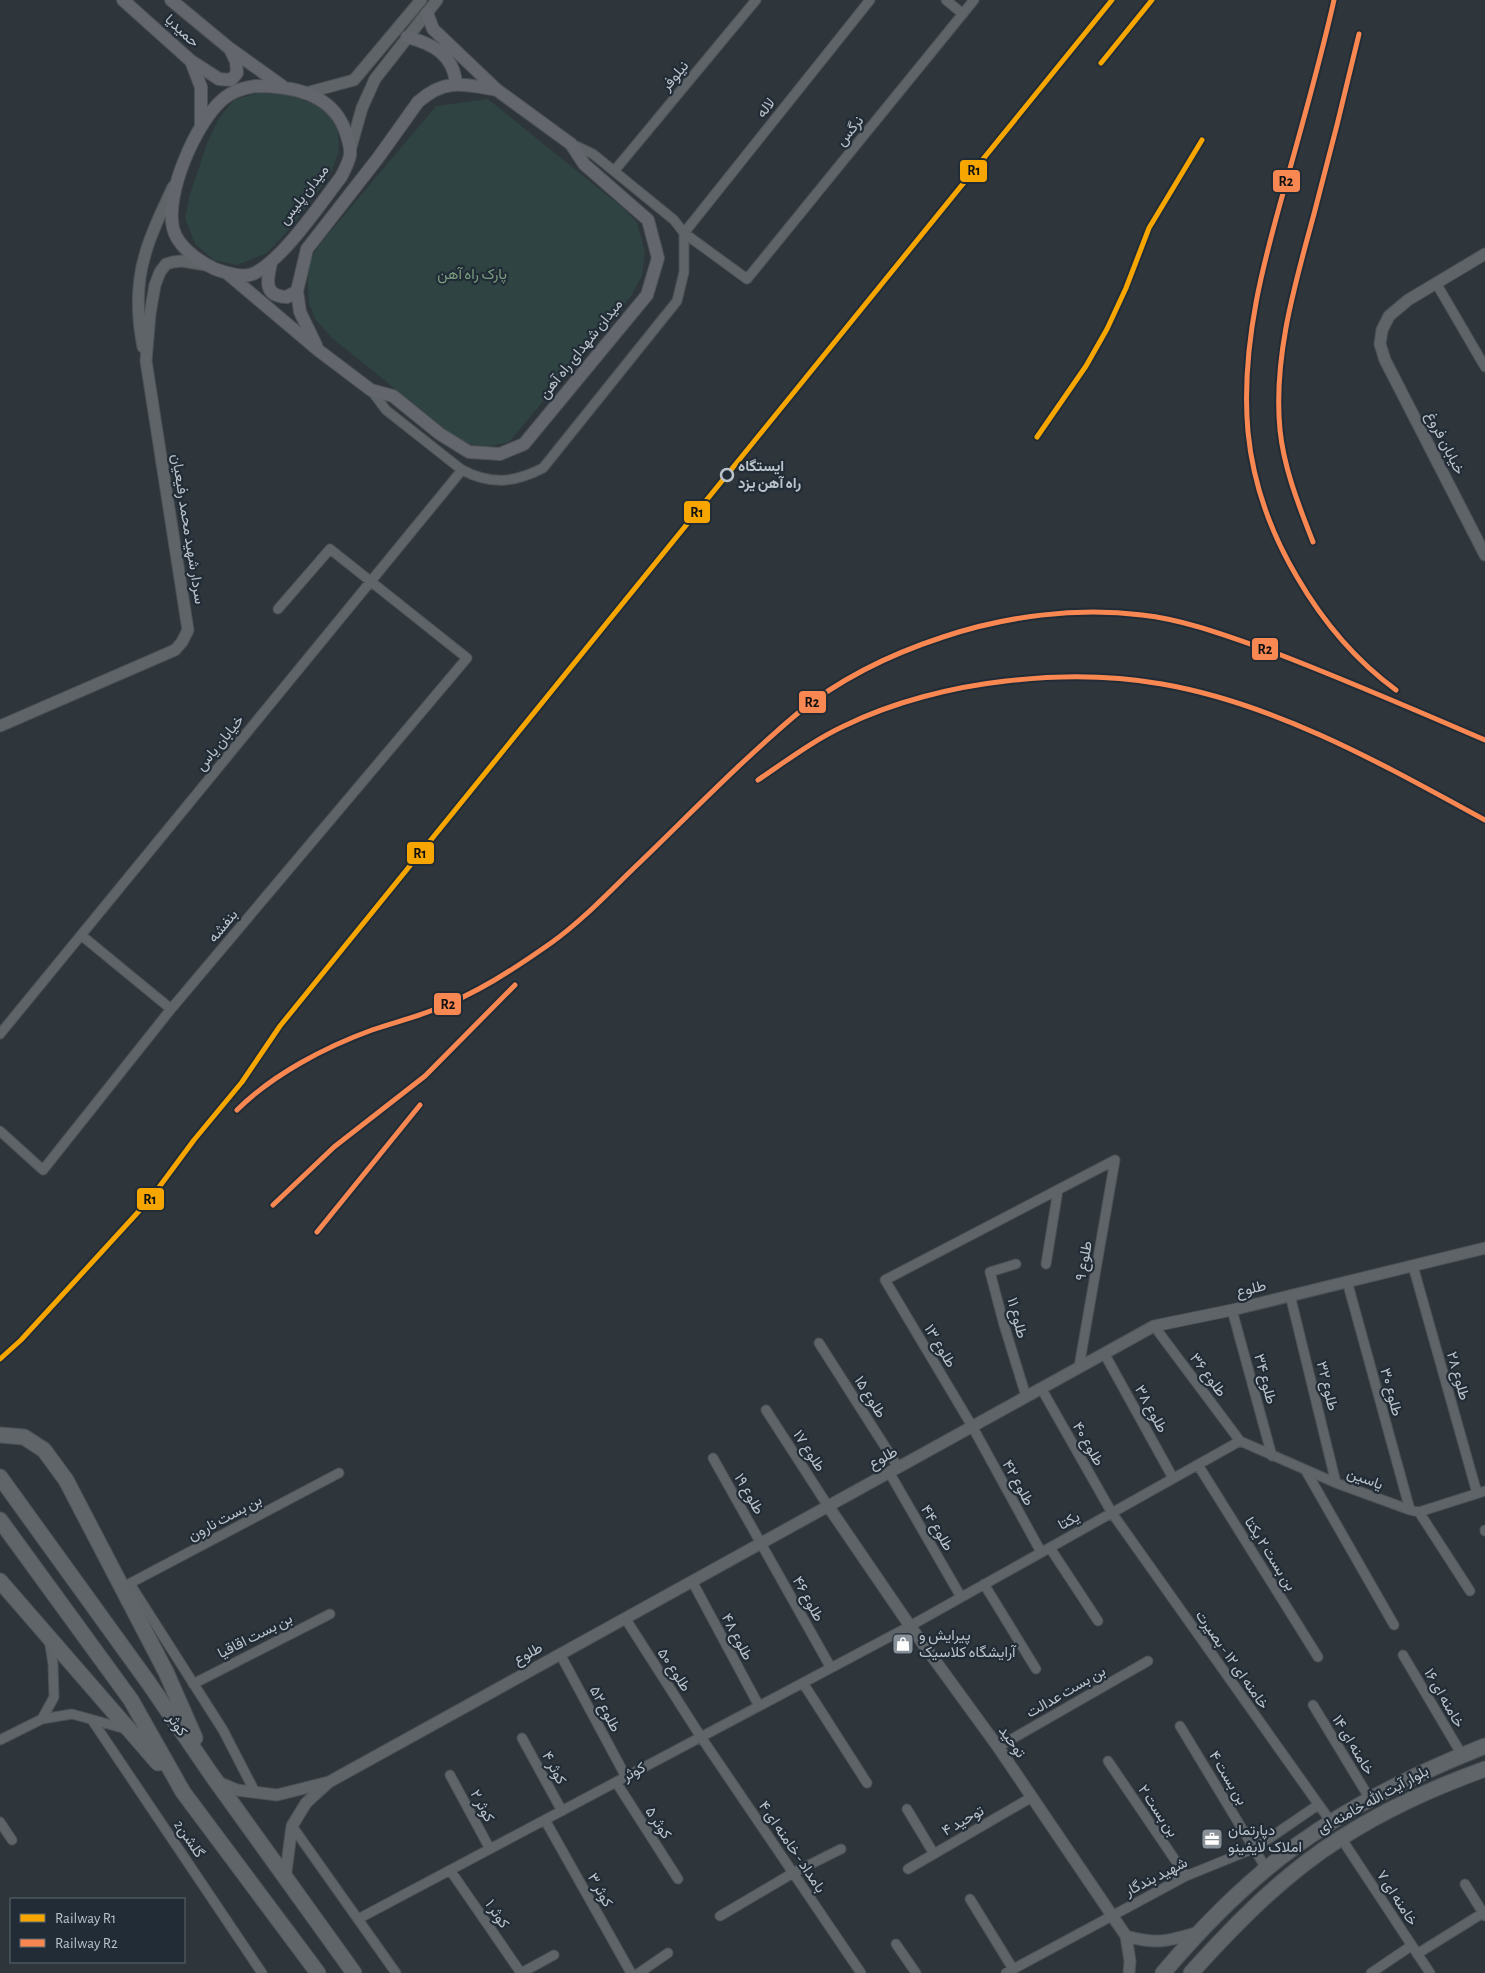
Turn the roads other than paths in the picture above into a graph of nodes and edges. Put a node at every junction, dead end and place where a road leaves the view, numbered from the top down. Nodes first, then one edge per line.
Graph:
1 (123, 0) edge
2 (171, 0) edge
3 (421, 0) edge
4 (437, 0) edge
5 (756, 0) edge
6 (870, 0) edge
7 (946, 0) edge
8 (974, 0) edge
9 (427, 13) junction
10 (963, 14) junction
11 (407, 37) junction
12 (229, 48) junction
13 (191, 61) junction
14 (456, 83) junction
15 (282, 86) junction
16 (497, 90) junction
17 (306, 93) junction
18 (200, 126) junction
19 (571, 144) junction
20 (351, 148) junction
21 (180, 170) junction
22 (615, 170) junction
23 (684, 233) junction
24 (1485, 254) edge
25 (271, 263) junction
26 (206, 265) junction
27 (228, 274) junction
28 (1436, 283) junction
29 (297, 291) junction
30 (318, 350) junction
31 (146, 361) junction
32 (1485, 367) edge
33 (371, 390) junction
34 (462, 470) junction
35 (1484, 549) edge
36 (371, 580) junction
37 (278, 609) dead end
38 (0, 726) edge
39 (81, 935) junction
40 (171, 1009) junction
41 (0, 1034) edge
42 (0, 1131) edge
43 (1058, 1190) junction
44 (1485, 1248) edge
45 (1016, 1264) dead end
46 (1046, 1264) dead end
47 (1413, 1266) junction
48 (1346, 1281) junction
49 (1290, 1295) junction
50 (1232, 1310) junction
51 (1154, 1326) junction
52 (819, 1342) dead end
53 (1104, 1353) junction
54 (1079, 1367) junction
55 (1041, 1388) junction
56 (1026, 1396) junction
57 (766, 1410) dead end
58 (972, 1426) junction
59 (0, 1435) edge
60 (1240, 1441) junction
61 (1272, 1456) junction
62 (713, 1458) dead end
63 (1198, 1465) junction
64 (893, 1470) junction
65 (1306, 1471) junction
66 (339, 1473) dead end
67 (0, 1477) edge
68 (1174, 1478) junction
69 (1336, 1483) junction
70 (1481, 1492) edge
71 (828, 1506) junction
72 (1414, 1511) junction
73 (1112, 1513) junction
74 (0, 1520) edge
75 (761, 1543) junction
76 (1050, 1548) junction
77 (1041, 1552) junction
78 (0, 1581) edge
79 (692, 1581) junction
80 (984, 1584) junction
81 (126, 1586) junction
82 (1470, 1591) dead end
83 (961, 1597) junction
84 (330, 1614) dead end
85 (625, 1618) junction
86 (1098, 1621) dead end
87 (910, 1626) junction
88 (1394, 1626) dead end
89 (49, 1637) junction
90 (560, 1654) junction
91 (1403, 1656) dead end
92 (1318, 1657) dead end
93 (1148, 1661) dead end
94 (831, 1668) junction
95 (1036, 1669) dead end
96 (802, 1683) junction
97 (193, 1684) junction
98 (1313, 1705) dead end
99 (759, 1706) junction
100 (42, 1719) junction
101 (92, 1720) junction
102 (1180, 1726) dead end
103 (131, 1730) junction
104 (701, 1737) junction
105 (522, 1738) dead end
106 (0, 1740) edge
107 (1485, 1746) edge
108 (998, 1747) junction
109 (1462, 1755) junction
110 (1108, 1761) dead end
111 (1485, 1769) edge
112 (450, 1775) dead end
113 (626, 1776) junction
114 (213, 1777) junction
115 (329, 1782) junction
116 (616, 1782) junction
117 (867, 1783) dead end
118 (183, 1792) junction
119 (255, 1792) junction
120 (1032, 1797) junction
121 (1370, 1799) junction
122 (1318, 1805) junction
123 (907, 1809) dead end
124 (562, 1811) junction
125 (545, 1820) junction
126 (0, 1822) edge
127 (1331, 1822) junction
128 (292, 1826) junction
129 (1341, 1838) junction
130 (12, 1840) dead end
131 (1255, 1848) junction
132 (490, 1849) junction
133 (841, 1849) dead end
134 (934, 1854) junction
135 (908, 1869) dead end
136 (450, 1870) junction
137 (1267, 1870) junction
138 (793, 1873) junction
139 (1186, 1876) junction
140 (285, 1879) junction
141 (678, 1879) dead end
142 (1466, 1884) dead end
143 (970, 1899) dead end
144 (1484, 1915) edge
145 (720, 1916) dead end
146 (1112, 1916) junction
147 (358, 1919) junction
148 (1199, 1932) junction
149 (1126, 1936) junction
150 (896, 1944) dead end
151 (1414, 1950) junction
152 (668, 1953) dead end
153 (554, 1955) dead end
154 (1010, 1971) edge
155 (262, 1973) edge
156 (318, 1973) edge
157 (354, 1973) edge
158 (396, 1973) edge
159 (521, 1973) edge
160 (631, 1973) edge
161 (639, 1973) edge
162 (861, 1973) edge
163 (916, 1973) edge
164 (1129, 1973) edge
165 (1163, 1973) edge
166 (1191, 1973) edge
167 (1371, 1973) edge
168 (1430, 1973) edge

1 - 13 main road, حمیدیا
2 - 12 main road, حمیدیا
3 - 17 street
4 - 9 street
5 - 22 street, نیلوفر
6 - 23 street, لاله
7 - 10 street
8 - 10 street, نرگس
9 - 11 street
9 - 16 main road, میدان شهدای راه آهن
10 - 23 street, نرگس
11 - 14 main road
11 - 20 street
12 - 13 main road
12 - 15 main road, حمیدیا
13 - 18 main road, حمیدیا
14 - 16 main road
14 - 29 main road
15 - 17 main road, میدان پلیس
15 - 18 main road, میدان پلیس
16 - 19 main road, میدان شهدای راه آهن
17 - 20 main road, میدان پلیس
18 - 21 main road, میدان پلیس
19 - 22 street
19 - 33 main road, میدان شهدای راه آهن
20 - 25 main road, میدان پلیس
21 - 26 main road, میدان پلیس
21 - 31 street
22 - 23 street
23 - 34 street
24 - 28 street
25 - 27 main road, میدان پلیس
25 - 29 main road
26 - 27 main road, میدان پلیس
26 - 31 street, سردار شهید محمد رفیعیان
27 - 30 main road, میدان شهدای راه آهن
28 - 32 street
28 - 35 street, خیابان فروغ
29 - 30 main road
30 - 33 main road, میدان شهدای راه آهن
31 - 38 street, سردار شهید محمد رفیعیان
33 - 34 street
34 - 36 street, خیابان یاس
36 - 37 street
36 - 39 street, خیابان یاس
36 - 40 street, بنفشه
39 - 40 street
39 - 41 street, خیابان یاس
40 - 42 street, بنفشه
43 - 46 street
43 - 54 street, طلوع ۹
43 - 58 street, طلوع ۱۳
44 - 47 street, طلوع
45 - 56 street, طلوع ۱۱
47 - 48 street, طلوع
47 - 70 street, طلوع ۲۸
48 - 49 street, طلوع
48 - 72 street, طلوع ۳۰
49 - 50 street, طلوع
49 - 69 street, طلوع ۳۲
50 - 51 street, طلوع
50 - 61 street, طلوع ۳۴
51 - 53 street, طلوع
51 - 60 street, طلوع ۳۶
52 - 64 street, طلوع ۱۵
53 - 54 street, طلوع
53 - 68 street, طلوع ۳۸
54 - 55 street, طلوع
55 - 56 street, طلوع
55 - 73 street, طلوع ۴۰
56 - 58 street, طلوع
57 - 71 street, طلوع ۱۷
58 - 64 street, طلوع
58 - 77 street, طلوع ۴۲
59 - 81 main road
60 - 61 street, یاسین
60 - 63 street, یکتا
61 - 65 street, یاسین
62 - 75 street, طلوع ۱۹
63 - 68 street, یکتا
63 - 92 street, بن بست ۲ یکتا
64 - 71 street, طلوع
64 - 83 street, طلوع ۴۴
65 - 69 street, یاسین
65 - 88 street
66 - 81 street, بن بست نارون
67 - 114 main road, کوثر
68 - 73 street, یکتا
69 - 72 street, یاسین
70 - 72 street
71 - 75 street, طلوع
71 - 87 street, توحید
72 - 82 street, طلوع ۳۰
73 - 76 street, یکتا
73 - 122 street, خامنه ای ۱۲ - بصیرت
74 - 118 main road, کوثر
75 - 79 street, طلوع
75 - 94 street, طلوع ۴۶
76 - 77 street, یکتا
76 - 86 street
77 - 80 street, یکتا
78 - 89 main road
79 - 85 street, طلوع
79 - 99 street, طلوع ۴۸
80 - 83 street, یکتا
80 - 95 street
81 - 97 street
81 - 114 main road
83 - 87 street, یکتا
84 - 97 street, بن بست اقاقیا
85 - 90 street, طلوع
85 - 104 street, طلوع ۵۰
87 - 94 street, کوثر
87 - 108 street, توحید
89 - 100 street
89 - 103 main road
90 - 113 street, طلوع ۵۲
90 - 115 street, طلوع
91 - 109 street, خامنه ای ۱۶
93 - 108 street, بن بست عدالت
94 - 96 street, کوثر
96 - 99 street, کوثر
96 - 117 street
97 - 119 street
98 - 121 street, خامنه ای ۱۴
99 - 104 street, کوثر
100 - 101 street
100 - 106 street
101 - 103 street
101 - 155 street, گلشن2
102 - 131 street, بن بست ۴
103 - 118 main road
104 - 113 street, کوثر
104 - 138 street, بامداد - خامنه ای ۴
105 - 124 street, کوثر ۴
107 - 109 main road, بلوار آیت الله خامنه ای
108 - 120 street, توحید
109 - 121 main road, بلوار آیت الله خامنه ای
110 - 139 street, بن بست ۲
111 - 129 main road, بلوار آیت الله خامنه ای
112 - 132 street, کوثر ۲
113 - 116 street, کوثر
114 - 119 street
114 - 140 main road, کوثر
115 - 119 street
115 - 128 street
116 - 124 street, کوثر
116 - 141 street, کوثر ۵
118 - 156 main road, کوثر
120 - 134 street, توحید ۴
120 - 146 street, توحید
121 - 127 main road, بلوار آیت الله خامنه ای
122 - 127 street, خامنه ای ۱۲ - بصیرت
122 - 131 street, شهید بندگار
123 - 134 street
124 - 125 street, کوثر
125 - 132 street, کوثر
125 - 160 street, کوثر ۳
126 - 130 street
127 - 137 main road, بلوار آیت الله خامنه ای
128 - 140 street
128 - 147 street
129 - 151 street, خامنه ای ۷
129 - 166 main road, بلوار آیت الله خامنه ای
131 - 137 street, بن بست ۴
131 - 139 street, شهید بندگار
132 - 136 street, کوثر
133 - 138 street
134 - 135 street, توحید ۴
136 - 147 street, کوثر
136 - 159 street, کوثر ۱
137 - 148 main road, بلوار آیت الله خامنه ای
138 - 145 street
138 - 162 street, بامداد - خامنه ای ۴
139 - 146 street, شهید بندگار
140 - 157 main road, کوثر
142 - 144 street
143 - 154 street
144 - 151 street
146 - 149 street, توحید
146 - 154 street, شهید بندگار
147 - 158 street
148 - 149 street
148 - 165 main road, بلوار آیت الله خامنه ای
149 - 164 street
150 - 163 street
151 - 167 street
151 - 168 street, خامنه ای ۷
152 - 161 street
153 - 159 street

